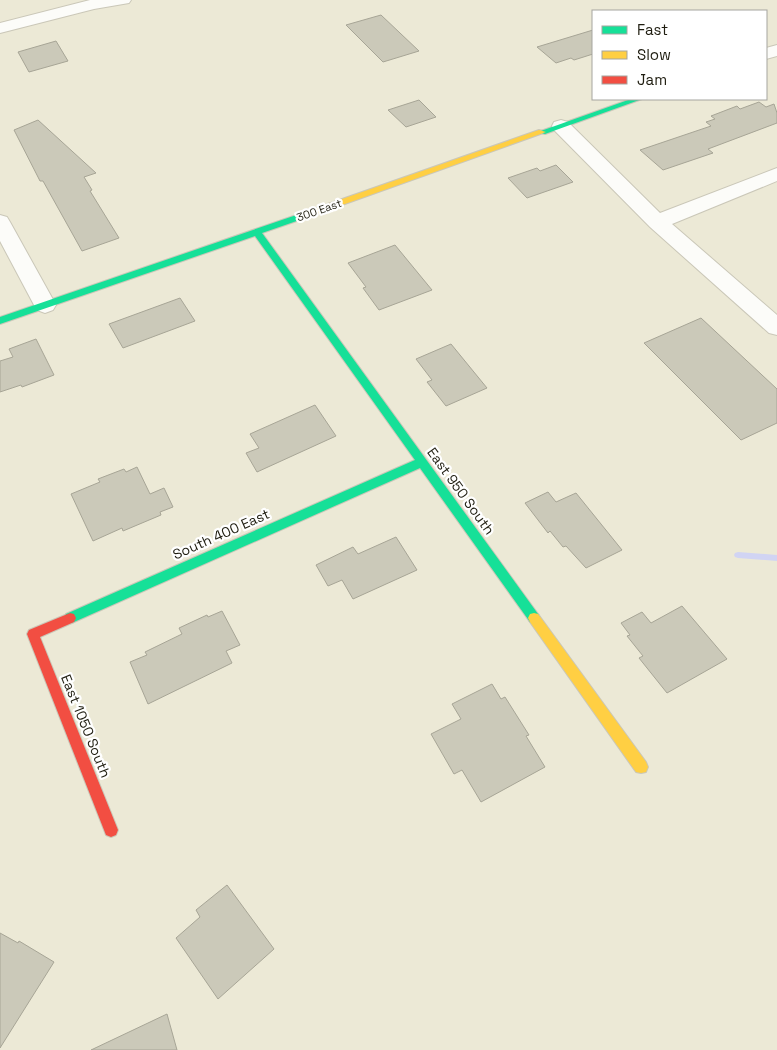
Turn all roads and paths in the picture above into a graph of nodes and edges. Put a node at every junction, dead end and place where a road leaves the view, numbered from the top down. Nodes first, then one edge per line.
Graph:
1 (123, 0) edge
2 (0, 28) edge
3 (635, 100) edge
4 (561, 126) junction
5 (777, 174) edge
6 (0, 222) edge
7 (657, 222) junction
8 (257, 232) junction
9 (45, 305) junction
10 (0, 321) edge
11 (777, 327) edge
12 (422, 462) junction
13 (33, 634) joint
14 (641, 767) dead end
15 (110, 830) dead end

1 - 2 street
3 - 4 street, 300 East
4 - 7 street
4 - 8 street, 300 East
5 - 7 street
6 - 9 street
7 - 11 street
8 - 9 street, 300 East
8 - 12 street, East 950 South
9 - 10 street, 300 East
12 - 13 street, South 400 East
12 - 14 street, East 950 South
13 - 15 street, East 1050 South

